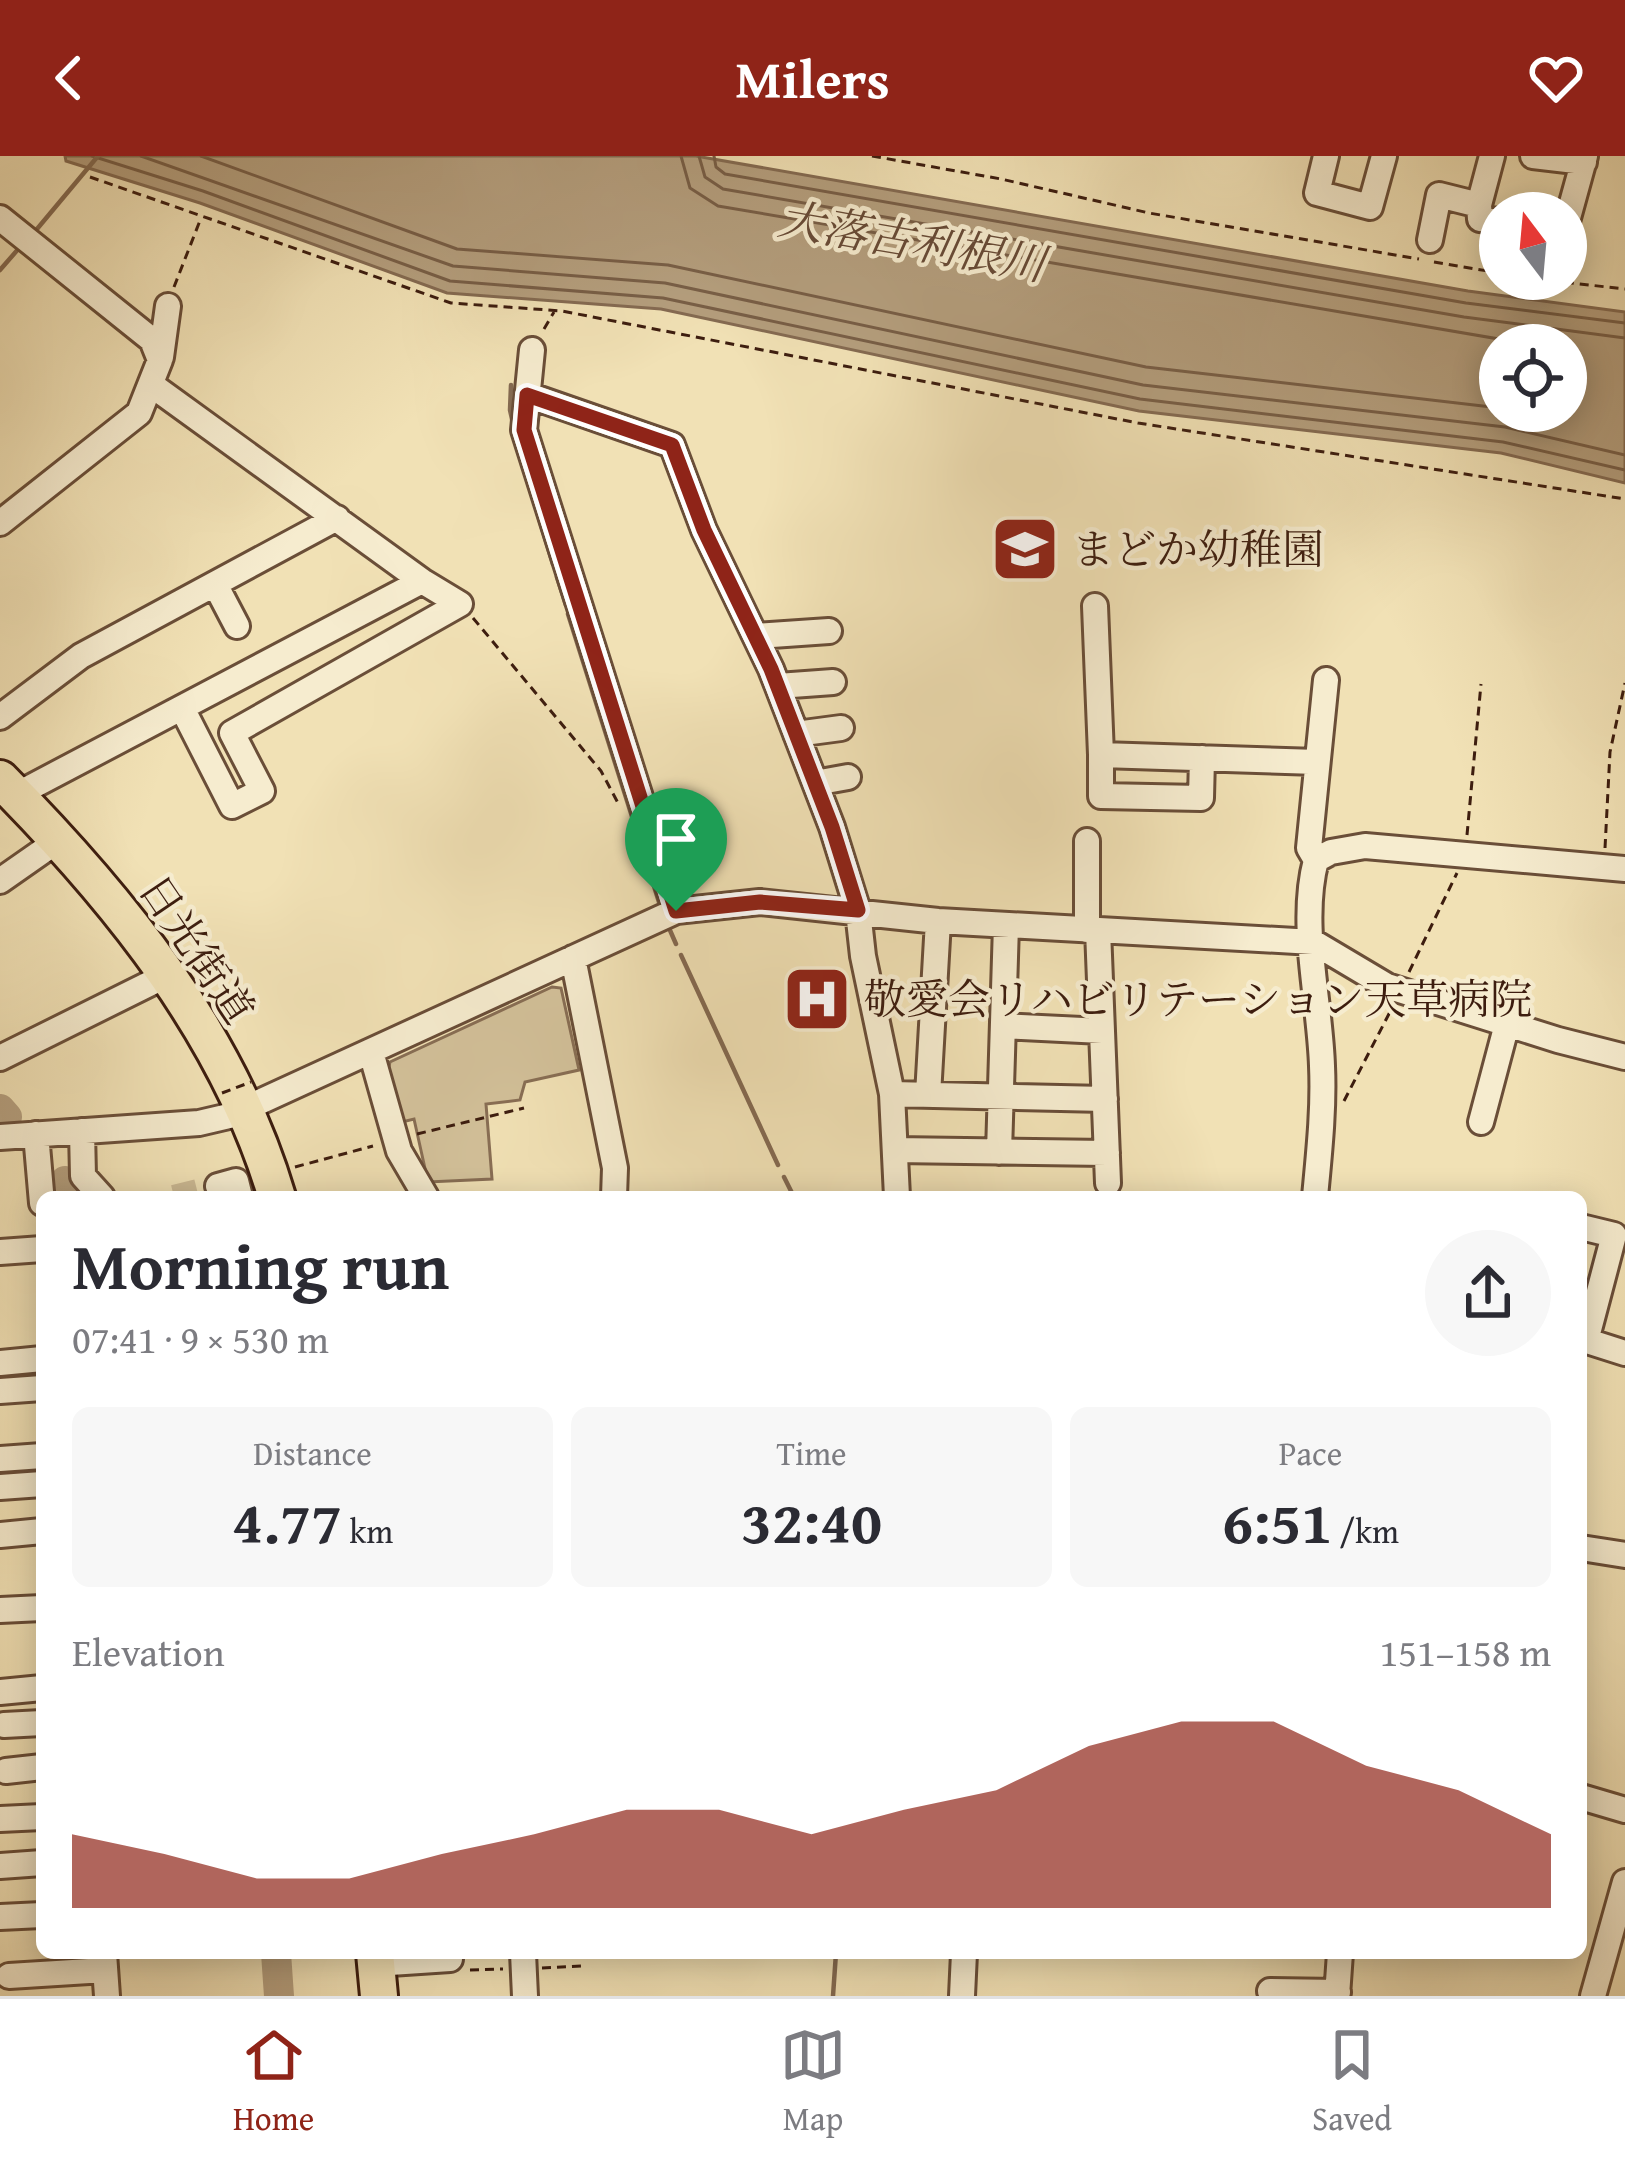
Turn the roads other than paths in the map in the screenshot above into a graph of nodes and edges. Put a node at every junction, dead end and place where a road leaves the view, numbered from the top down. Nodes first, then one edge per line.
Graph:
1 (1326, 156) edge
2 (1384, 156) edge
3 (1492, 156) edge
4 (1533, 156) edge
5 (1585, 159) edge
6 (1482, 192) edge
7 (1576, 192) edge
8 (1479, 205) edge
9 (18, 232) edge
10 (1430, 240) dead end
11 (169, 306) road end
12 (532, 350) road end
13 (160, 360) junction
14 (152, 386) junction
15 (527, 395) junction
16 (337, 518) junction
17 (0, 523) edge
18 (422, 581) junction
19 (215, 584) junction
20 (1095, 606) dead end
21 (237, 626) dead end
22 (829, 631) dead end
23 (757, 636) junction
24 (1326, 680) dead end
25 (833, 682) dead end
26 (778, 686) junction
27 (182, 708) junction
28 (0, 717) edge
29 (842, 728) dead end
30 (232, 733) junction
31 (796, 734) junction
32 (202, 748) junction
33 (1101, 755) junction
34 (1202, 758) junction
35 (1317, 762) junction
36 (848, 777) dead end
37 (815, 783) junction
38 (8, 787) edge
39 (60, 839) junction
40 (1087, 841) dead end
41 (1316, 860) junction
42 (1615, 867) edge
43 (0, 881) edge
44 (858, 910) junction
45 (666, 915) junction
46 (938, 921) junction
47 (1006, 925) junction
48 (1093, 930) junction
49 (1313, 942) junction
50 (573, 958) junction
51 (166, 975) junction
52 (1507, 1024) junction
53 (1003, 1026) junction
54 (1102, 1030) junction
55 (371, 1052) junction
56 (1625, 1057) edge
57 (0, 1058) edge
58 (892, 1094) junction
59 (240, 1095) junction
60 (928, 1095) junction
61 (1001, 1097) junction
62 (1105, 1099) junction
63 (1480, 1122) dead end
64 (82, 1130) junction
65 (36, 1134) junction
66 (0, 1137) edge
67 (895, 1150) junction
68 (1000, 1152) junction
69 (1107, 1154) junction
70 (1108, 1183) dead end
71 (41, 1191) edge
72 (97, 1191) edge
73 (275, 1191) edge
74 (422, 1191) edge
75 (614, 1191) edge
76 (897, 1191) edge
77 (1315, 1191) edge
78 (1587, 1228) edge
79 (36, 1250) edge
80 (0, 1252) edge
81 (1587, 1330) edge
82 (1587, 1341) edge
83 (1625, 1353) edge
84 (36, 1360) edge
85 (0, 1363) edge
86 (36, 1388) edge
87 (0, 1391) edge
88 (36, 1456) edge
89 (0, 1459) edge
90 (36, 1484) edge
91 (0, 1487) edge
92 (36, 1532) edge
93 (0, 1535) edge
94 (1587, 1549) edge
95 (1625, 1555) edge
96 (36, 1608) edge
97 (0, 1610) edge
98 (36, 1689) edge
99 (0, 1692) edge
100 (36, 1723) edge
101 (4, 1725) dead end
102 (36, 1768) edge
103 (6, 1771) dead end
104 (1587, 1799) edge
105 (1625, 1810) edge
106 (36, 1817) edge
107 (0, 1820) edge
108 (36, 1864) edge
109 (0, 1867) edge
110 (1625, 1882) edge
111 (36, 1915) edge
112 (0, 1917) edge
113 (964, 1959) edge
114 (1340, 1959) edge
115 (523, 1961) edge
116 (454, 1962) edge
117 (381, 1971) edge
118 (105, 1973) edge
119 (9, 1976) dead end
120 (1270, 1991) dead end
121 (1338, 1994) edge
122 (525, 1996) edge
123 (962, 1996) edge
124 (1593, 1996) edge

1 - 2 street
3 - 6 street
4 - 5 street
5 - 7 street
8 - 10 street
9 - 13 street
11 - 13 street
12 - 15 street
13 - 14 street
14 - 16 street
14 - 17 street
15 - 23 street
15 - 45 street
16 - 18 street
16 - 19 street
18 - 27 street
18 - 30 street
19 - 21 street
19 - 28 street
20 - 33 street
22 - 23 street
23 - 26 street
24 - 35 street
25 - 26 street
26 - 31 street
27 - 32 street
27 - 38 street
29 - 31 street
30 - 32 street
30 - 32 street
31 - 37 street
33 - 34 street
33 - 34 street
34 - 35 street
35 - 41 street
36 - 37 street
37 - 44 street
38 - 39 highway, 日光街道
39 - 43 street
39 - 51 highway, 日光街道
40 - 48 street
41 - 42 street
41 - 49 street
44 - 45 street
44 - 46 street
44 - 58 street
45 - 50 street
46 - 47 street
46 - 60 street
47 - 48 street
47 - 53 street
48 - 49 street
48 - 54 street
49 - 52 street
49 - 77 street
50 - 55 street
50 - 75 street
51 - 57 street
51 - 59 highway, 日光街道
52 - 56 street
52 - 63 street
53 - 54 street
53 - 61 street
54 - 62 street
55 - 59 street
55 - 74 street
58 - 60 street
58 - 67 street
59 - 64 street
59 - 73 highway, 日光街道
60 - 61 street
61 - 62 street
61 - 68 street
62 - 69 street
64 - 65 street
64 - 72 street
65 - 66 street
65 - 71 street
67 - 68 street
67 - 76 street
68 - 69 street
69 - 70 street
78 - 81 street
79 - 80 street
82 - 83 street
84 - 85 street
86 - 87 street
88 - 89 street
90 - 91 street
92 - 93 street
94 - 95 street
96 - 97 street
98 - 99 street
100 - 101 street
102 - 103 street
104 - 105 street
106 - 107 street
108 - 109 street
110 - 124 street
111 - 112 street
113 - 123 street
114 - 121 street
115 - 122 street
116 - 117 street
118 - 119 street
120 - 121 street

